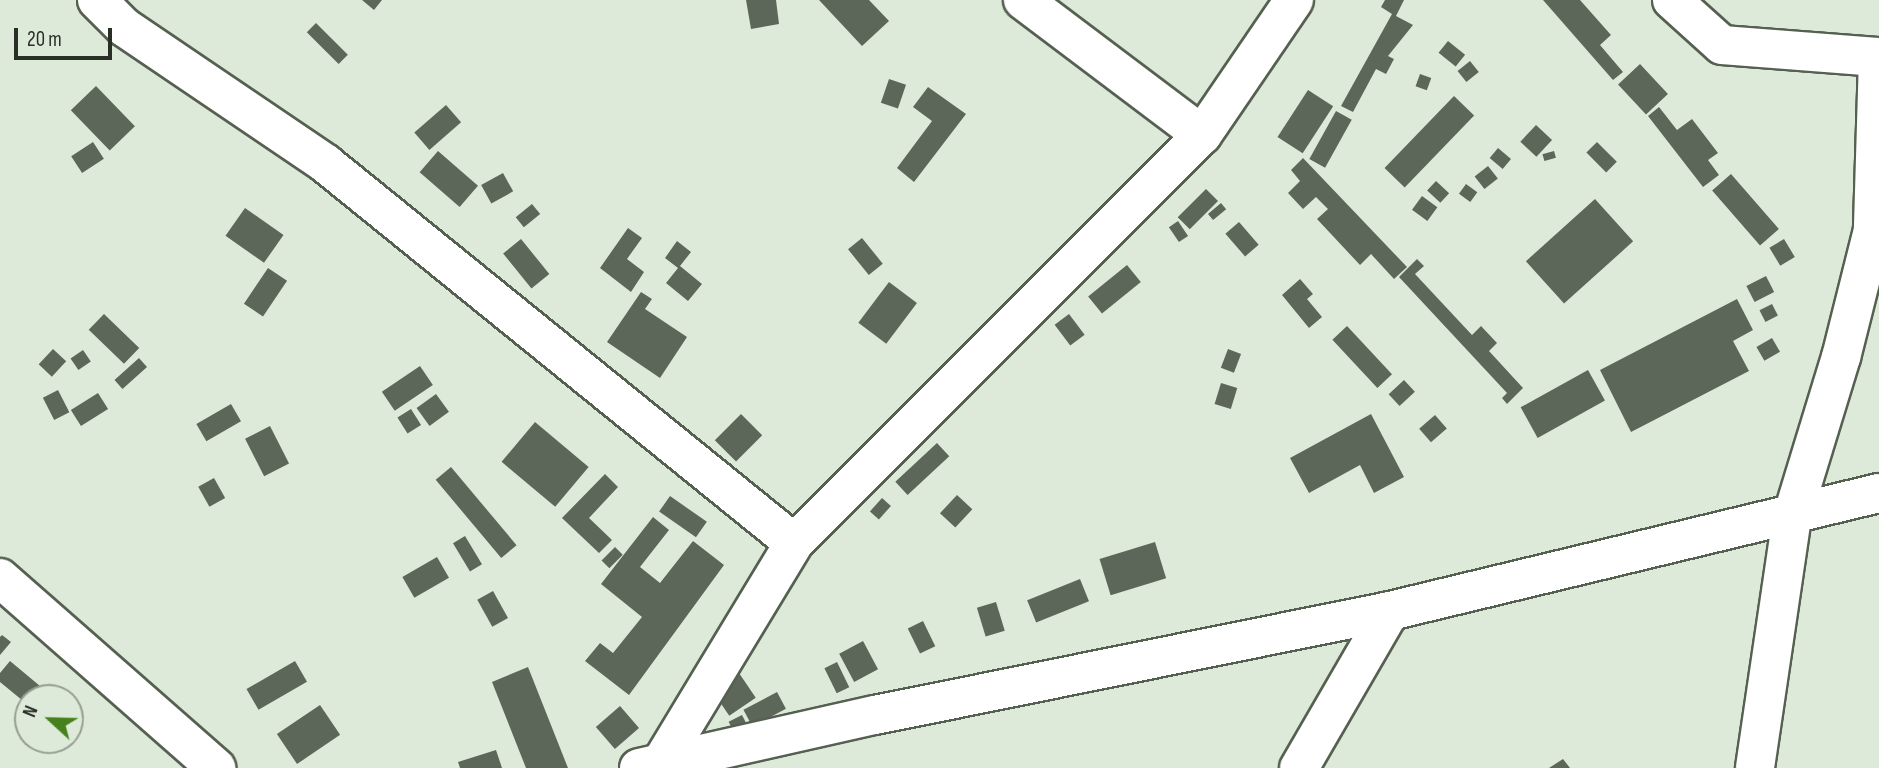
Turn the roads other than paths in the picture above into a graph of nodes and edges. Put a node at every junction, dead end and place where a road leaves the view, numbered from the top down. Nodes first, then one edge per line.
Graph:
1 (97, 0) edge
2 (1023, 0) edge
3 (1294, 0) edge
4 (1672, 0) edge
5 (1202, 135) junction
6 (1879, 493) edge
7 (1792, 517) junction
8 (794, 543) junction
9 (0, 578) edge
10 (1390, 611) junction
11 (651, 764) edge
12 (216, 768) edge
13 (1299, 768) edge
14 (1755, 768) edge

1 - 8 street
2 - 5 street
3 - 5 street
4 - 7 street
5 - 8 street
6 - 7 street
7 - 10 street
7 - 14 street
8 - 11 street
9 - 12 street
10 - 11 street
10 - 13 street

